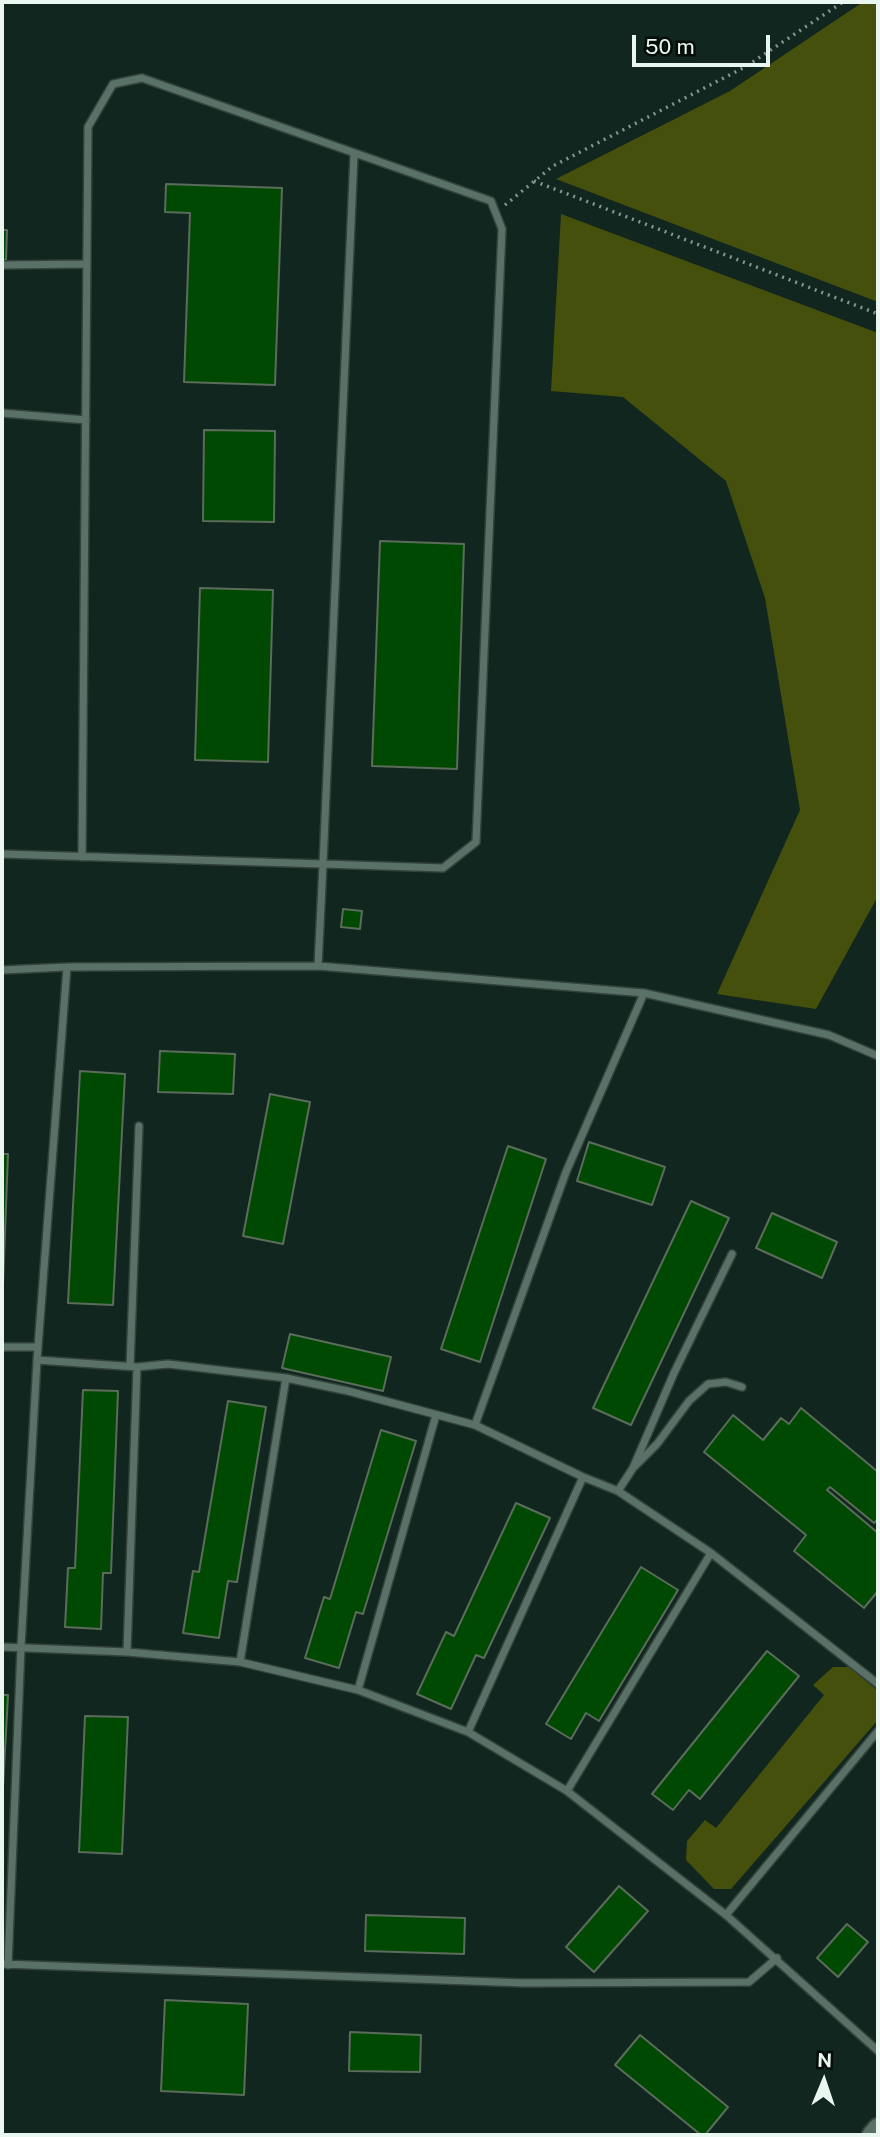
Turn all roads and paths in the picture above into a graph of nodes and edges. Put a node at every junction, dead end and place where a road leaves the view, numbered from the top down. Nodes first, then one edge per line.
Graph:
1 (843, 2) edge
2 (354, 155) junction
3 (534, 181) junction
4 (496, 213) junction
5 (87, 264) junction
6 (2, 265) edge
7 (878, 313) edge
8 (2, 413) edge
9 (86, 420) junction
10 (2, 854) edge
11 (82, 857) junction
12 (323, 864) junction
13 (318, 966) junction
14 (66, 967) junction
15 (2, 970) edge
16 (644, 993) junction
17 (878, 1056) edge
18 (139, 1126) dead end
19 (732, 1254) dead end
20 (2, 1347) edge
21 (38, 1347) junction
22 (37, 1360) junction
23 (133, 1366) junction
24 (286, 1378) junction
25 (742, 1387) dead end
26 (436, 1415) junction
27 (475, 1425) junction
28 (632, 1468) junction
29 (583, 1477) junction
30 (618, 1491) junction
31 (711, 1553) junction
32 (2, 1647) edge
33 (21, 1647) junction
34 (127, 1652) junction
35 (240, 1662) junction
36 (878, 1684) edge
37 (358, 1690) junction
38 (878, 1731) edge
39 (468, 1732) junction
40 (567, 1791) junction
41 (726, 1915) junction
42 (777, 1958) junction
43 (5, 1964) edge
44 (878, 2050) edge
45 (878, 2128) edge
46 (872, 2135) edge

1 - 3 path
2 - 4 lane
2 - 5 lane
2 - 12 lane
3 - 4 path
3 - 7 path
4 - 12 lane
5 - 6 lane
5 - 9 lane
8 - 9 lane
9 - 11 lane
10 - 11 lane
11 - 12 lane
12 - 13 lane
13 - 14 lane
13 - 16 lane
14 - 15 lane
14 - 21 lane
16 - 17 lane
16 - 27 lane
18 - 23 lane
19 - 28 lane
20 - 21 lane
21 - 22 lane
22 - 23 lane
22 - 33 lane
23 - 24 lane
23 - 34 lane
24 - 26 lane
24 - 35 lane
25 - 28 lane
26 - 27 lane
26 - 37 lane
27 - 29 lane
28 - 30 lane
29 - 30 lane
29 - 39 lane
30 - 31 lane
31 - 36 lane
31 - 40 lane
32 - 33 lane
33 - 34 lane
33 - 43 lane
34 - 35 lane
35 - 37 lane
37 - 39 lane
38 - 41 lane
39 - 40 lane
40 - 41 lane
41 - 42 lane
42 - 43 lane
42 - 44 lane
45 - 46 street

